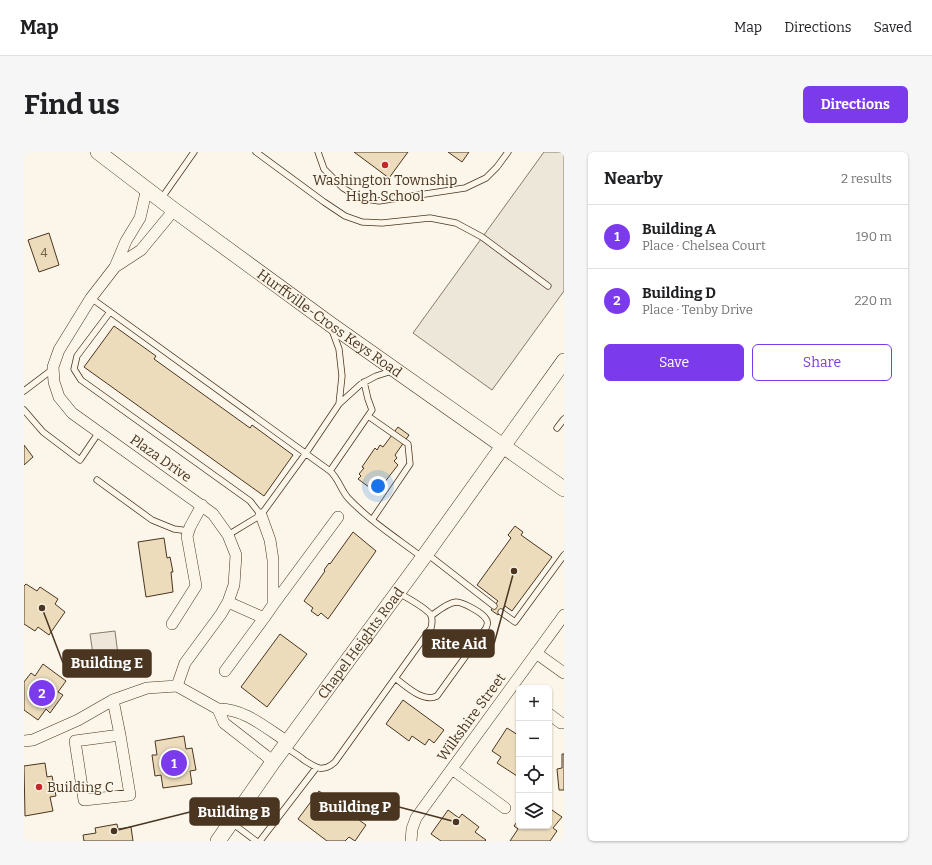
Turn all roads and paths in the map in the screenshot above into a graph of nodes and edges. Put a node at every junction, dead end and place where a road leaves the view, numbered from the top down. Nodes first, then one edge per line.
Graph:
1 (98, 152) edge
2 (194, 152) edge
3 (256, 152) edge
4 (318, 152) edge
5 (508, 152) edge
6 (147, 188) junction
7 (160, 199) junction
8 (174, 210) junction
9 (115, 267) junction
10 (548, 286) dead end
11 (91, 298) junction
12 (110, 312) junction
13 (330, 324) junction
14 (564, 360) edge
15 (53, 369) junction
16 (396, 370) junction
17 (364, 382) junction
18 (24, 391) edge
19 (339, 404) junction
20 (24, 410) edge
21 (368, 416) junction
22 (564, 419) edge
23 (557, 428) dead end
24 (99, 432) junction
25 (503, 445) junction
26 (306, 453) junction
27 (330, 471) junction
28 (97, 480) dead end
29 (564, 489) edge
30 (202, 505) junction
31 (261, 515) junction
32 (338, 517) dead end
33 (372, 520) junction
34 (188, 531) junction
35 (228, 535) junction
36 (564, 554) edge
37 (424, 556) junction
38 (398, 592) junction
39 (228, 602) junction
40 (273, 605) junction
41 (494, 606) dead end
42 (501, 612) dead end
43 (564, 615) edge
44 (431, 616) junction
45 (264, 618) junction
46 (172, 624) dead end
47 (536, 653) junction
48 (225, 671) dead end
49 (564, 673) edge
50 (395, 678) junction
51 (518, 685) edge
52 (177, 686) junction
53 (516, 689) edge
54 (113, 700) junction
55 (218, 709) junction
56 (552, 716) edge
57 (564, 723) edge
58 (120, 735) junction
59 (24, 741) edge
60 (286, 744) junction
61 (273, 762) junction
62 (316, 768) junction
63 (452, 769) junction
64 (506, 808) dead end
65 (231, 823) junction
66 (218, 841) edge
67 (256, 841) edge
68 (260, 841) edge
69 (411, 841) edge

1 - 6 street, Hurffville-Cross Keys Road
2 - 7 lane
3 - 10 lane
4 - 5 lane
6 - 7 street, Hurffville-Cross Keys Road
6 - 9 street, Plaza Drive
7 - 8 street, Hurffville-Cross Keys Road
8 - 9 street, Plaza Drive
8 - 13 street, Hurffville-Cross Keys Road
9 - 11 street, Plaza Drive
11 - 12 lane
11 - 15 street, Plaza Drive
12 - 26 lane
12 - 31 lane
13 - 16 street, Hurffville-Cross Keys Road
13 - 19 lane
14 - 25 street, Chapel Heights Road
15 - 18 lane
15 - 24 street, Plaza Drive
16 - 17 lane
16 - 25 street, Hurffville-Cross Keys Road
17 - 19 lane
17 - 21 lane
19 - 26 lane
20 - 24 lane
21 - 27 lane
21 - 33 lane
22 - 23 lane
24 - 30 street, Plaza Drive
25 - 29 street, Hurffville-Cross Keys Road
25 - 37 street, Chapel Heights Road
26 - 27 lane
26 - 31 lane
27 - 33 lane
28 - 34 lane
30 - 34 street
30 - 35 street, Plaza Drive
31 - 35 lane
31 - 40 street
32 - 40 street
33 - 37 lane
34 - 46 street
35 - 39 street, Plaza Drive
36 - 42 lane
37 - 38 street, Chapel Heights Road
37 - 41 lane
38 - 44 lane
38 - 60 street, Chapel Heights Road
39 - 45 street
39 - 52 street, Plaza Drive
40 - 45 street
43 - 47 street, Wilkshire Street
44 - 50 lane
44 - 50 lane
45 - 48 street
47 - 49 street
47 - 51 street, Wilkshire Street
50 - 62 lane
52 - 54 street
52 - 55 street
53 - 63 street, Wilkshire Street
54 - 58 street
54 - 59 street
55 - 60 street
55 - 61 street
56 - 57 street
58 - 58 street
60 - 61 street, Chapel Heights Road
60 - 62 lane
61 - 65 street, Chapel Heights Road
62 - 68 lane
63 - 64 street
63 - 69 street, Wilkshire Street
65 - 66 street, Chapel Heights Road
65 - 67 lane

